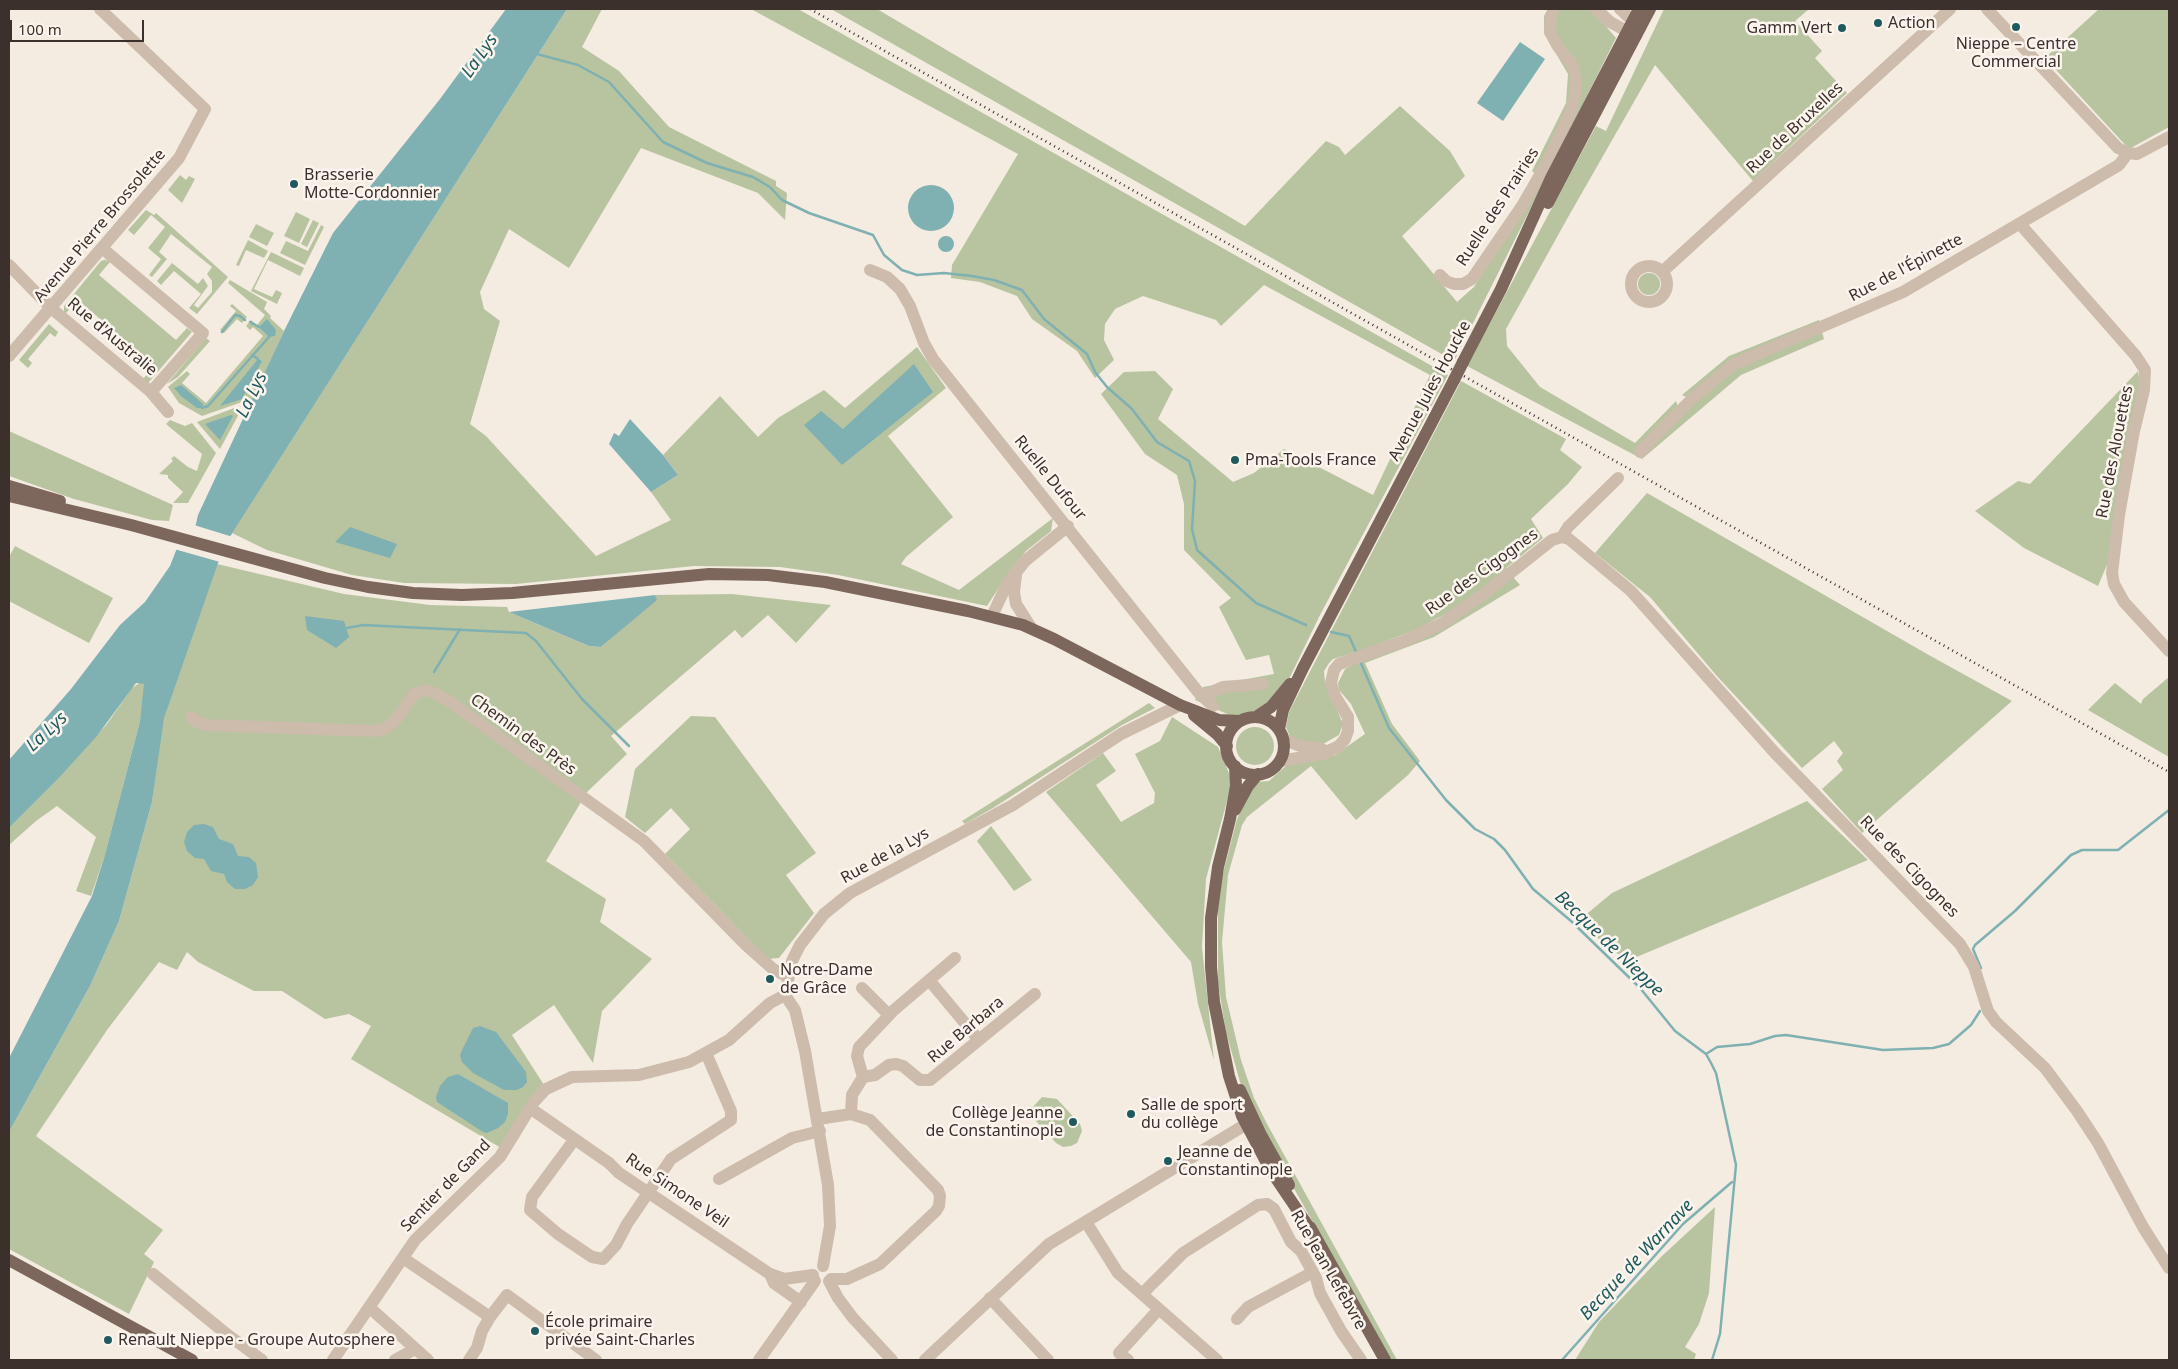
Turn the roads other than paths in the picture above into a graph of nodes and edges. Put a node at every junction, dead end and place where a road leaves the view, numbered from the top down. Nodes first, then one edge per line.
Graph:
1 (100, 9) edge
2 (1554, 9) edge
3 (1596, 9) edge
4 (1620, 9) edge
5 (1650, 9) edge
6 (1950, 9) edge
7 (1987, 9) edge
8 (1635, 25) edge
9 (2169, 137) edge
10 (2128, 153) junction
11 (2020, 224) junction
12 (102, 248) junction
13 (9, 265) edge
14 (870, 270) dead end
15 (1662, 272) dead end
16 (1440, 275) dead end
17 (51, 308) junction
18 (9, 356) edge
19 (152, 392) junction
20 (168, 412) dead end
21 (1640, 452) dead end
22 (1618, 478) dead end
23 (9, 486) edge
24 (9, 496) edge
25 (130, 525) junction
26 (1068, 526) junction
27 (1562, 537) junction
28 (1017, 572) junction
29 (992, 616) junction
30 (1032, 629) junction
31 (2169, 651) edge
32 (1303, 668) junction
33 (1263, 684) dead end
34 (1203, 696) junction
35 (1180, 706) junction
36 (1213, 706) dead end
37 (191, 717) dead end
38 (1256, 717) junction
39 (1240, 721) junction
40 (1281, 734) junction
41 (1227, 746) junction
42 (1339, 746) junction
43 (1280, 761) junction
44 (1235, 766) junction
45 (1258, 774) junction
46 (1230, 819) junction
47 (955, 958) dead end
48 (788, 977) junction
49 (929, 980) junction
50 (862, 988) dead end
51 (1035, 994) dead end
52 (785, 995) junction
53 (889, 1015) junction
54 (979, 1040) junction
55 (706, 1053) junction
56 (863, 1077) junction
57 (530, 1108) junction
58 (851, 1114) junction
59 (1249, 1122) junction
60 (819, 1125) junction
61 (574, 1140) junction
62 (719, 1178) dead end
63 (648, 1193) junction
64 (1086, 1222) junction
65 (402, 1258) junction
66 (9, 1260) edge
67 (823, 1266) junction
68 (2169, 1268) edge
69 (1313, 1272) junction
70 (153, 1274) dead end
71 (770, 1274) junction
72 (814, 1278) junction
73 (830, 1280) junction
74 (1142, 1294) junction
75 (990, 1298) junction
76 (800, 1302) junction
77 (369, 1307) junction
78 (1159, 1309) junction
79 (490, 1318) junction
80 (1237, 1319) dead end
81 (415, 1349) junction
82 (192, 1360) edge
83 (262, 1360) edge
84 (333, 1360) edge
85 (395, 1360) edge
86 (428, 1360) edge
87 (470, 1360) edge
88 (596, 1360) edge
89 (759, 1360) edge
90 (892, 1360) edge
91 (925, 1360) edge
92 (1048, 1360) edge
93 (1128, 1360) edge
94 (1217, 1360) edge
95 (1361, 1360) edge
96 (1385, 1360) edge

1 - 12 street, Avenue Pierre Brossolette
2 - 16 street, Ruelle des Prairies
3 - 8 street
4 - 8 street
5 - 8 main road, Avenue Jules Houcke
6 - 15 street, Rue de Bruxelles
7 - 10 street
8 - 32 main road, Avenue Jules Houcke, bridge
9 - 10 street
10 - 11 street, Rue de l'Épinette
11 - 21 street, Rue de l'Épinette
11 - 31 street, Rue des Alouettes
12 - 17 street, Avenue Pierre Brossolette
12 - 19 street, Rue d'Australie
13 - 17 street
14 - 26 street, Ruelle Dufour
17 - 18 street, Avenue Pierre Brossolette
17 - 19 street, Rue d'Australie
19 - 20 street, Rue d'Australie
22 - 27 street, Rue des Cigognes
23 - 25 main road
24 - 25 main road
25 - 29 main road
26 - 28 street
26 - 34 street, Ruelle Dufour
27 - 42 street, Rue des Cigognes
27 - 68 street, Rue des Cigognes
28 - 29 street
28 - 30 street
29 - 30 main road
30 - 35 main road
32 - 38 main road, Avenue Jules Houcke
32 - 40 main road, Avenue Jules Houcke
33 - 34 street
34 - 36 street, Ruelle Dufour
35 - 39 main road
35 - 41 main road
35 - 48 street, Rue de la Lys
37 - 48 street, Chemin des Près
38 - 39 main road
38 - 40 main road
39 - 41 main road
40 - 42 street
40 - 43 main road
41 - 44 main road
42 - 43 street
43 - 45 main road
44 - 45 main road
44 - 46 main road
45 - 46 main road
46 - 59 main road
47 - 49 street
48 - 52 street, Rue de la Lys
49 - 53 street
49 - 54 street
50 - 53 street
51 - 54 street, Rue Barbara
52 - 55 street, Sentier de Gand
52 - 60 street
53 - 56 street
54 - 56 street, Rue Barbara
55 - 57 street, Sentier de Gand
55 - 63 street
56 - 58 street
57 - 61 street, Rue Simone Veil
57 - 65 street, Sentier de Gand
58 - 60 street
58 - 73 street
59 - 64 street
59 - 96 main road
60 - 62 street
60 - 67 street
61 - 63 street, Rue Simone Veil
61 - 63 street
63 - 71 street, Rue Simone Veil
64 - 74 street
64 - 75 street
65 - 77 street, Sentier de Gand
65 - 79 street
66 - 82 main road
67 - 72 street
67 - 73 street
69 - 74 street, Rue Jean Lefebvre
69 - 80 street
69 - 95 street, Rue Jean Lefebvre
70 - 83 street
71 - 72 street, Rue Simone Veil
71 - 76 street
72 - 73 street
72 - 76 street
73 - 90 street
74 - 78 street
75 - 91 street
75 - 92 street
76 - 89 street
77 - 81 street
77 - 84 street, Sentier de Gand
78 - 93 street
78 - 94 street
79 - 87 street
79 - 88 street
81 - 85 street
81 - 86 street

